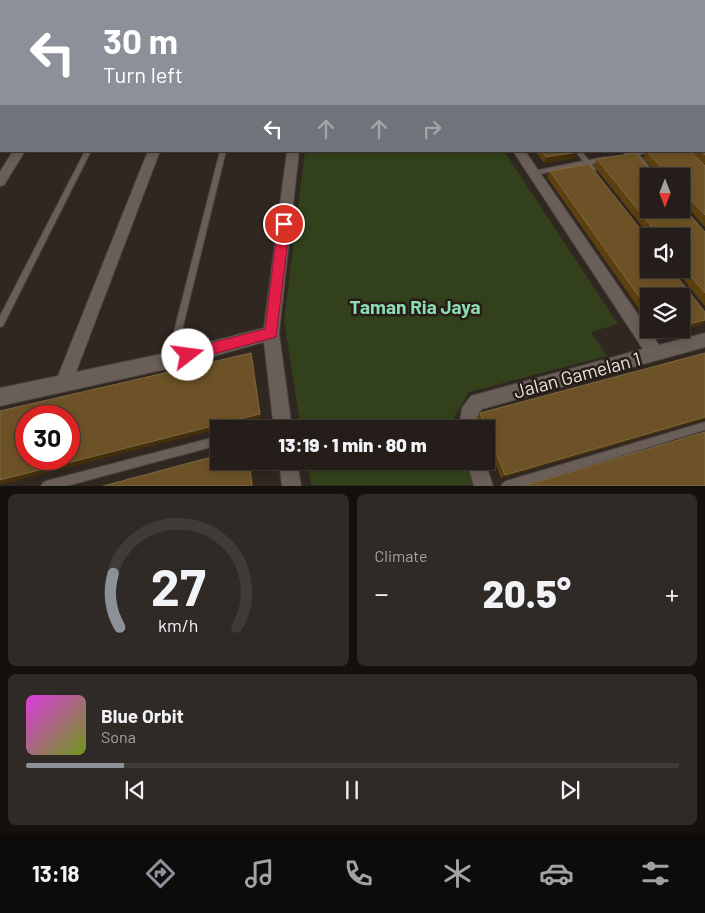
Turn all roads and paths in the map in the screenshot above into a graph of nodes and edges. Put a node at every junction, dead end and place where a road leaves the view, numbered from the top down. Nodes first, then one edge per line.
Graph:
1 (18, 152) edge
2 (87, 152) edge
3 (154, 152) edge
4 (223, 152) edge
5 (293, 152) edge
6 (520, 152) edge
7 (579, 152) edge
8 (641, 152) edge
9 (628, 154) edge
10 (614, 158) edge
11 (587, 163) junction
12 (643, 168) edge
13 (534, 173) junction
14 (598, 177) edge
15 (0, 182) edge
16 (0, 324) edge
17 (271, 333) junction
18 (705, 340) edge
19 (656, 354) junction
20 (171, 360) junction
21 (64, 383) junction
22 (0, 397) edge
23 (282, 420) edge
24 (469, 420) edge
25 (705, 426) edge
26 (210, 442) edge
27 (289, 470) edge
28 (479, 470) edge
29 (46, 486) edge
30 (292, 486) edge
31 (484, 486) edge
32 (506, 486) edge

1 - 15 street
2 - 16 lane
3 - 21 street
4 - 20 lane
5 - 17 street
6 - 13 street
7 - 11 lane
8 - 9 lane
9 - 12 street
10 - 11 lane
11 - 13 lane
11 - 14 lane
13 - 19 street
17 - 20 street
17 - 23 street
18 - 19 street, Jalan Gamelan 1
19 - 24 street, Jalan Gamelan 1
20 - 21 street
21 - 22 street
25 - 32 lane
26 - 29 lane
27 - 30 street
28 - 31 street

